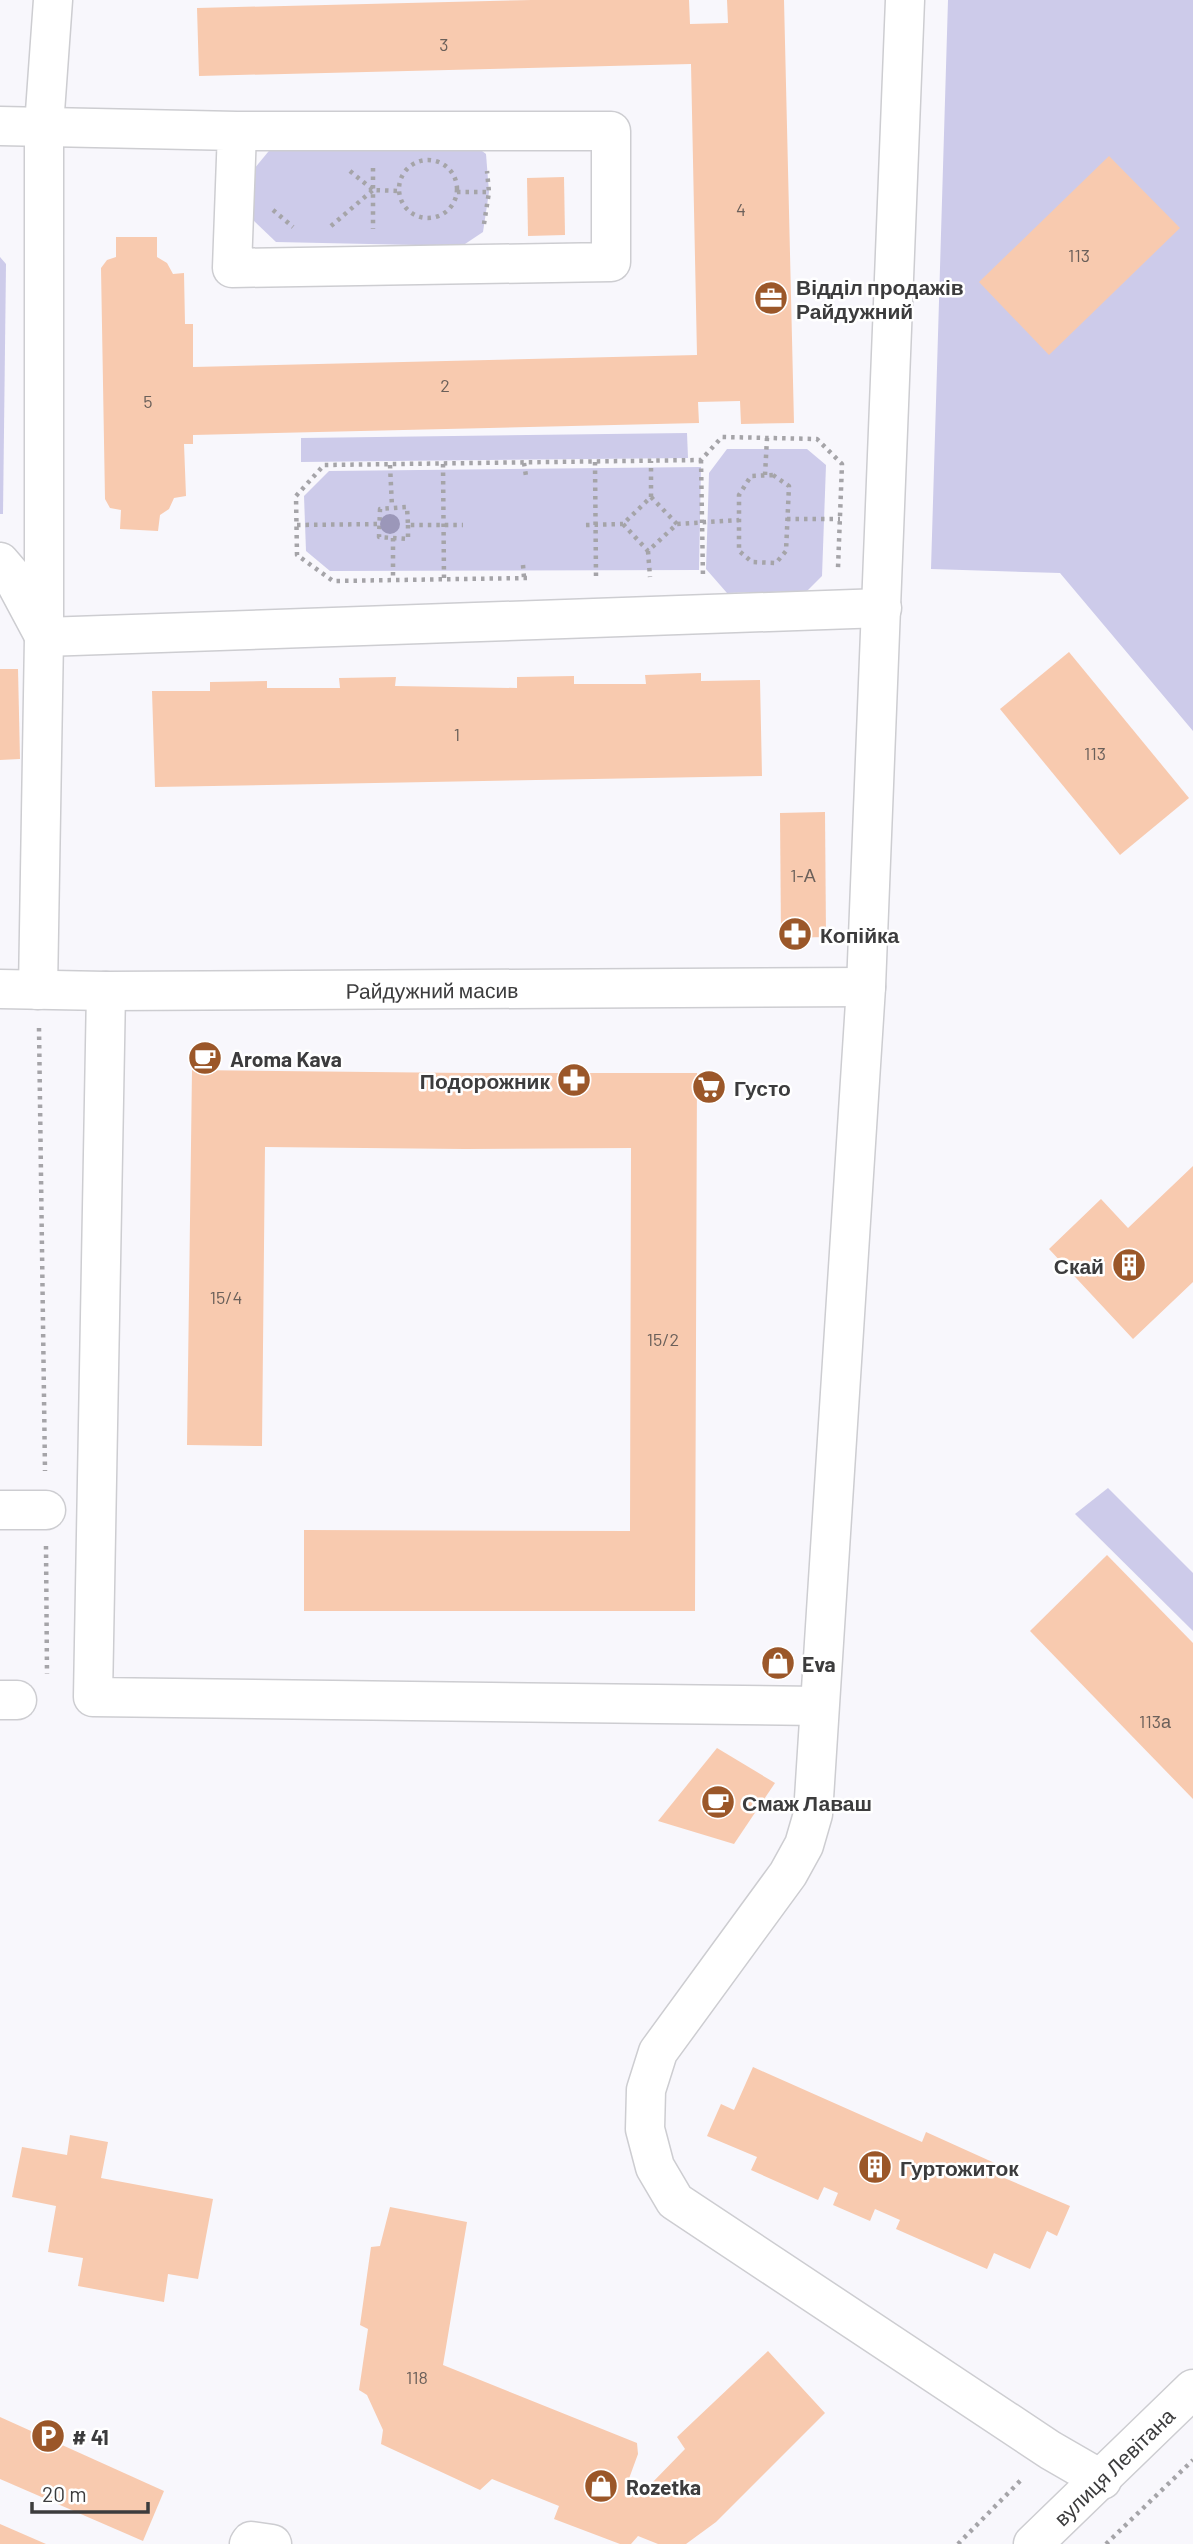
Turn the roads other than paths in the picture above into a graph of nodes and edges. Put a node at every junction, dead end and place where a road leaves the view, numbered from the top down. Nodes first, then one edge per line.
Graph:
1 (53, 0) edge
2 (905, 0) edge
3 (0, 126) edge
4 (44, 126) junction
5 (237, 131) junction
6 (0, 562) edge
7 (882, 608) junction
8 (44, 637) junction
9 (866, 986) junction
10 (0, 989) edge
11 (38, 990) junction
12 (106, 991) junction
13 (0, 1510) edge
14 (46, 1510) road end
15 (819, 1706) junction
16 (1193, 2389) edge
17 (1102, 2480) junction
18 (249, 2544) edge
19 (272, 2544) edge
20 (1033, 2544) edge

1 - 4 street
2 - 7 street
3 - 4 street
4 - 5 street
4 - 8 street
5 - 5 street
6 - 8 street
7 - 8 street
7 - 9 street
8 - 11 street
9 - 12 street, Райдужний масив
9 - 15 street
10 - 11 street, Райдужний масив
11 - 12 street, Райдужний масив
12 - 15 street
13 - 14 street
15 - 17 street
16 - 17 street, вулиця Левітана
17 - 20 street, вулиця Левітана
18 - 19 street

